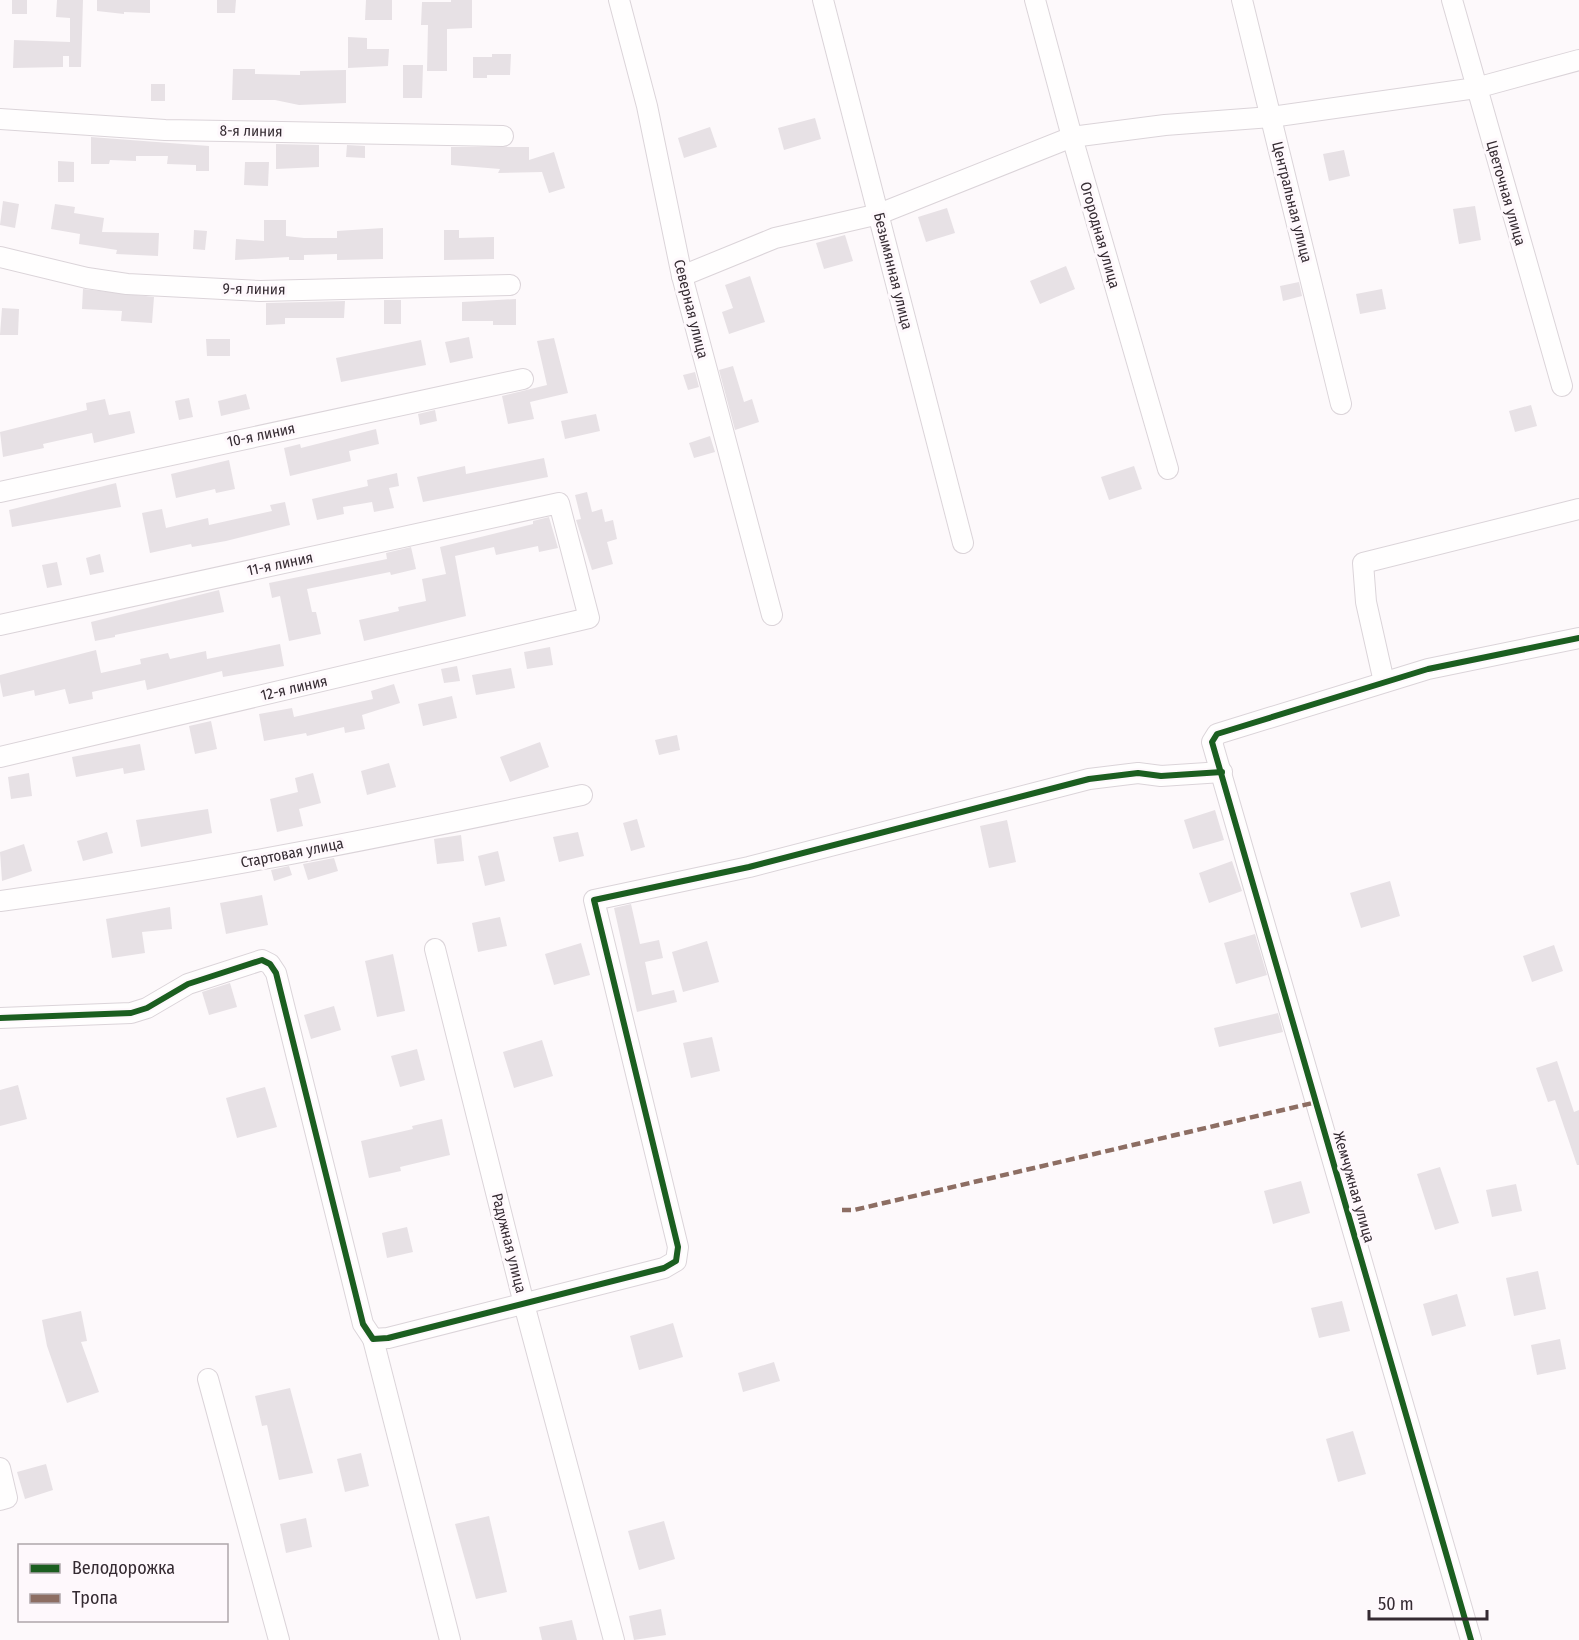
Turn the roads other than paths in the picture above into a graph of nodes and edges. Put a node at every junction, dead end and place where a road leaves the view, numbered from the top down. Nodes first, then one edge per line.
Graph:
1 (620, 0) edge
2 (823, 0) edge
3 (1035, 0) edge
4 (1242, 0) edge
5 (1452, 0) edge
6 (1579, 60) edge
7 (1476, 88) junction
8 (1271, 117) junction
9 (0, 119) edge
10 (503, 136) dead end
11 (1072, 137) junction
12 (879, 214) junction
13 (0, 257) edge
14 (682, 276) junction
15 (510, 285) dead end
16 (523, 379) dead end
17 (1562, 386) dead end
18 (1341, 404) dead end
19 (1168, 469) dead end
20 (0, 492) edge
21 (1579, 509) edge
22 (963, 543) dead end
23 (772, 615) dead end
24 (589, 618) joint
25 (0, 625) edge
26 (1579, 638) edge
27 (1384, 682) junction
28 (0, 757) edge
29 (1222, 772) junction
30 (582, 795) dead end
31 (0, 901) edge
32 (435, 949) dead end
33 (0, 1018) edge
34 (524, 1304) junction
35 (373, 1339) junction
36 (208, 1379) dead end
37 (0, 1468) edge
38 (0, 1500) edge
39 (279, 1640) edge
40 (450, 1640) edge
41 (614, 1640) edge
42 (1471, 1640) edge

1 - 14 street, Северная улица
2 - 12 street, Безымянная улица
3 - 11 street, Огородная улица
4 - 8 street, Центральная улица
5 - 7 street, Цветочная улица
6 - 7 street
7 - 8 street
7 - 17 street, Цветочная улица
8 - 11 street
8 - 18 street, Центральная улица
9 - 10 street, 8-я линия
11 - 12 street
11 - 19 street, Огородная улица
12 - 14 street
12 - 22 street, Безымянная улица
13 - 15 street, 9-я линия
14 - 23 street, Северная улица
16 - 20 street, 10-я линия
21 - 27 street
24 - 25 street, 11-я линия
24 - 28 street, 12-я линия
26 - 27 street
27 - 29 street, Жемчужная улица
29 - 34 street
29 - 42 street, Жемчужная улица
30 - 31 street, Стартовая улица
32 - 34 street, Радужная улица
33 - 35 street
34 - 35 street
34 - 41 street, Радужная улица
35 - 40 street
36 - 39 street
37 - 38 street

